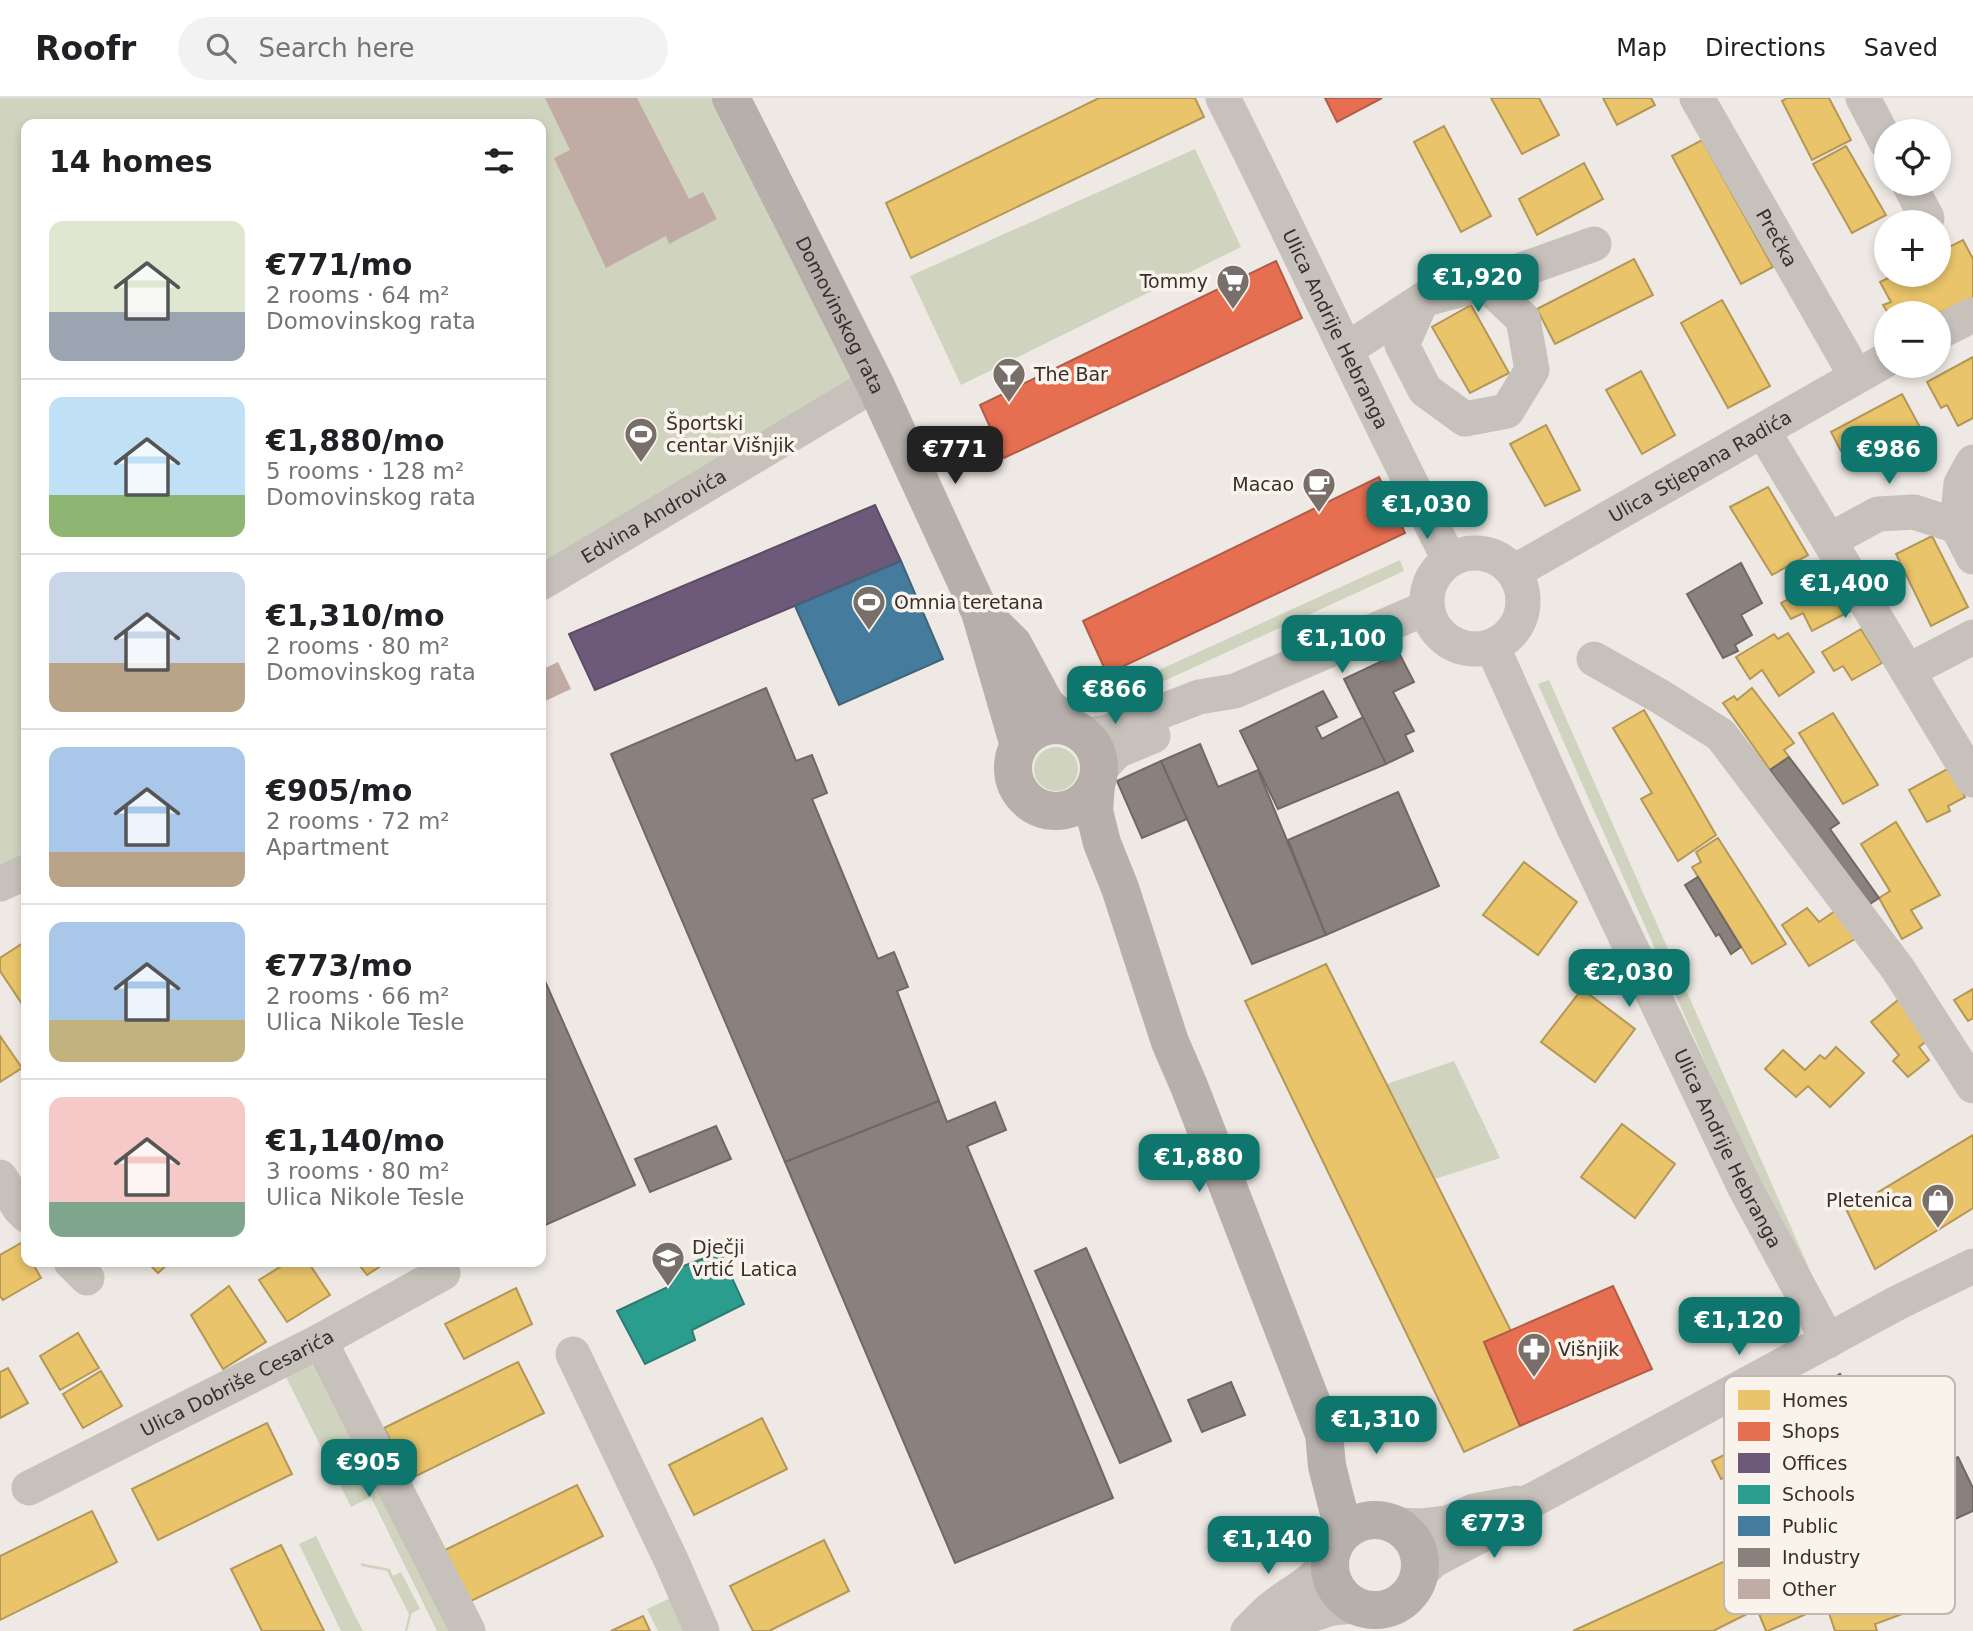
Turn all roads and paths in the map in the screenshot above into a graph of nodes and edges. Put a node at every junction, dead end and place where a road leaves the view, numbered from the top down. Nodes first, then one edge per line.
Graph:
1 (731, 98) edge
2 (1697, 98) edge
3 (1863, 98) edge
4 (1225, 99) edge
5 (1874, 119) edge
6 (1594, 244) dead end
7 (1485, 283) junction
8 (1422, 300) junction
9 (1973, 315) edge
10 (1951, 326) edge
11 (1346, 350) junction
12 (1874, 366) edge
13 (1856, 376) junction
14 (874, 384) junction
15 (1763, 431) junction
16 (1973, 462) edge
17 (1957, 526) junction
18 (1830, 540) junction
19 (1973, 557) edge
20 (1449, 559) junction
21 (1514, 572) junction
22 (546, 580) edge
23 (1426, 608) junction
24 (980, 612) junction
25 (1973, 636) edge
26 (1492, 646) junction
27 (1594, 659) dead end
28 (1908, 671) junction
29 (1019, 746) junction
30 (1087, 754) junction
31 (1972, 778) edge
32 (1050, 810) junction
33 (21, 874) edge
34 (0, 884) edge
35 (1134, 932) junction
36 (1973, 1086) edge
37 (0, 1177) edge
38 (21, 1210) edge
39 (1973, 1266) edge
40 (441, 1267) edge
41 (1828, 1340) junction
42 (320, 1342) junction
43 (573, 1354) dead end
44 (1762, 1376) edge
45 (1724, 1396) edge
46 (1324, 1434) junction
47 (29, 1488) dead end
48 (1531, 1501) junction
49 (1388, 1522) junction
50 (1335, 1545) junction
51 (1416, 1583) junction
52 (1371, 1616) edge
53 (468, 1631) edge
54 (702, 1631) edge
55 (1248, 1631) edge
56 (1415, 1631) edge

1 - 14 main road, Domovinskog rata
2 - 13 street, Prečka
3 - 5 street
4 - 11 street, Ulica Andrije Hebranga
6 - 7 street
7 - 8 street
7 - 8 street
8 - 11 street
9 - 10 street
11 - 20 street, Ulica Andrije Hebranga
12 - 13 street, Ulica Stjepana Radića
13 - 15 street, Ulica Stjepana Radića
14 - 22 street, Edvina Androvića
14 - 24 main road, Domovinskog rata
15 - 18 street
15 - 21 street, Ulica Stjepana Radića
16 - 17 street
17 - 18 street
17 - 19 street
18 - 28 street
20 - 21 street
20 - 23 street
21 - 26 street
23 - 26 street
23 - 30 street
24 - 29 main road, Domovinskog rata
24 - 30 main road, Domovinskog rata
25 - 28 street
26 - 41 street, Ulica Andrije Hebranga
27 - 36 street
28 - 31 street
29 - 30 main road
29 - 32 main road
30 - 32 main road
30 - 35 main road
32 - 35 main road
33 - 34 street
35 - 46 main road
37 - 38 street
39 - 41 street
40 - 42 street, Ulica Dobriše Cesarića
41 - 44 street
42 - 47 street, Ulica Dobriše Cesarića
42 - 53 street
43 - 54 street
45 - 48 street
46 - 49 main road
46 - 50 main road
48 - 49 street
48 - 51 street
49 - 50 main road
49 - 51 main road
50 - 52 main road
50 - 55 street
51 - 52 main road
51 - 56 main road
52 - 55 street

